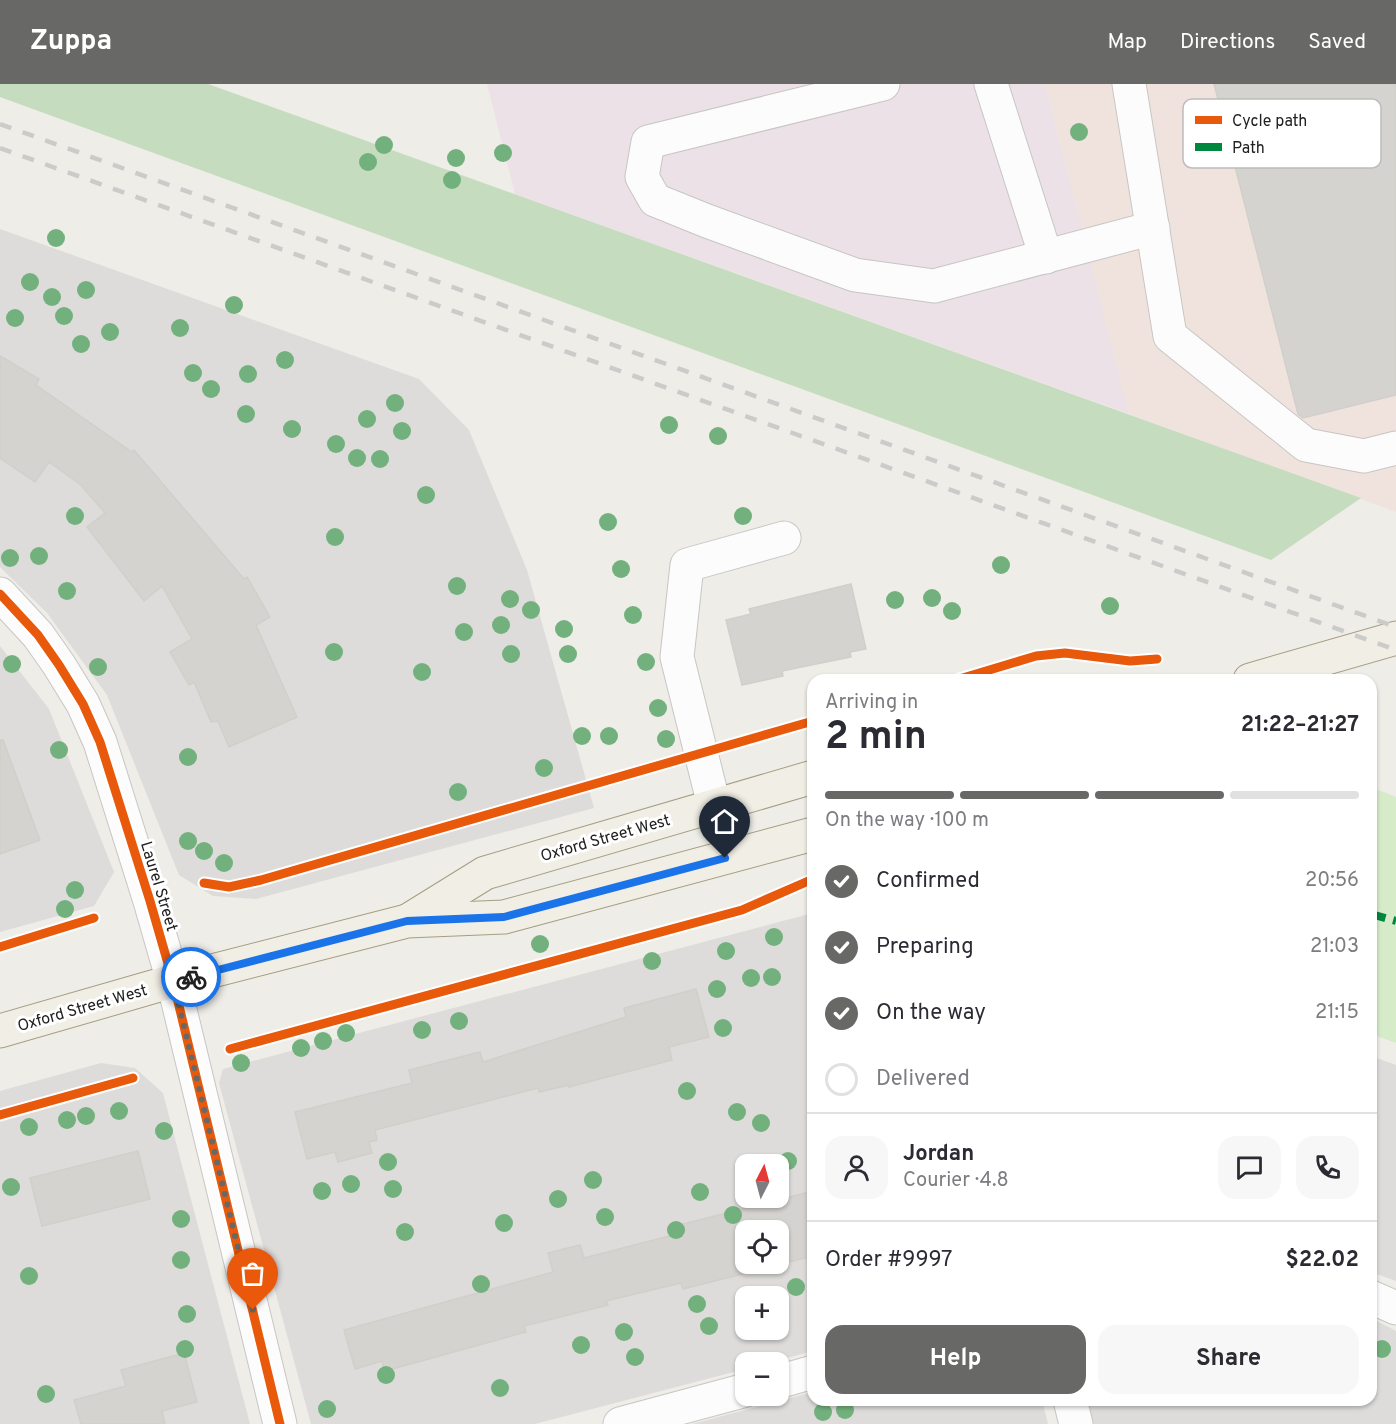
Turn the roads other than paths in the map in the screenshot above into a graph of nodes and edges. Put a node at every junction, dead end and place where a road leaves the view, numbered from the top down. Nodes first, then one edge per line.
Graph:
1 (884, 84) edge
2 (991, 84) edge
3 (1129, 84) edge
4 (1153, 228) junction
5 (1046, 257) junction
6 (1396, 448) edge
7 (784, 538) dead end
8 (0, 594) edge
9 (1396, 638) edge
10 (1271, 674) edge
11 (807, 779) edge
12 (714, 805) junction
13 (807, 836) edge
14 (407, 921) junction
15 (173, 981) junction
16 (0, 1031) edge
17 (1377, 1300) edge
18 (1396, 1308) edge
19 (807, 1374) edge
20 (789, 1379) edge
21 (735, 1393) edge
22 (1072, 1406) edge
23 (280, 1424) edge
24 (620, 1424) edge
25 (1076, 1424) edge

1 - 5 street
2 - 5 street
3 - 4 street
4 - 5 street
4 - 6 street
7 - 12 street
8 - 15 street, Laurel Street
9 - 10 main road
11 - 12 main road, Oxford Street West
12 - 14 main road, Oxford Street West
13 - 14 main road, Oxford Street West
14 - 15 main road, Oxford Street West
15 - 16 main road, Oxford Street West
15 - 23 street, Laurel Street
17 - 18 street
19 - 20 street
21 - 24 street
22 - 25 street

